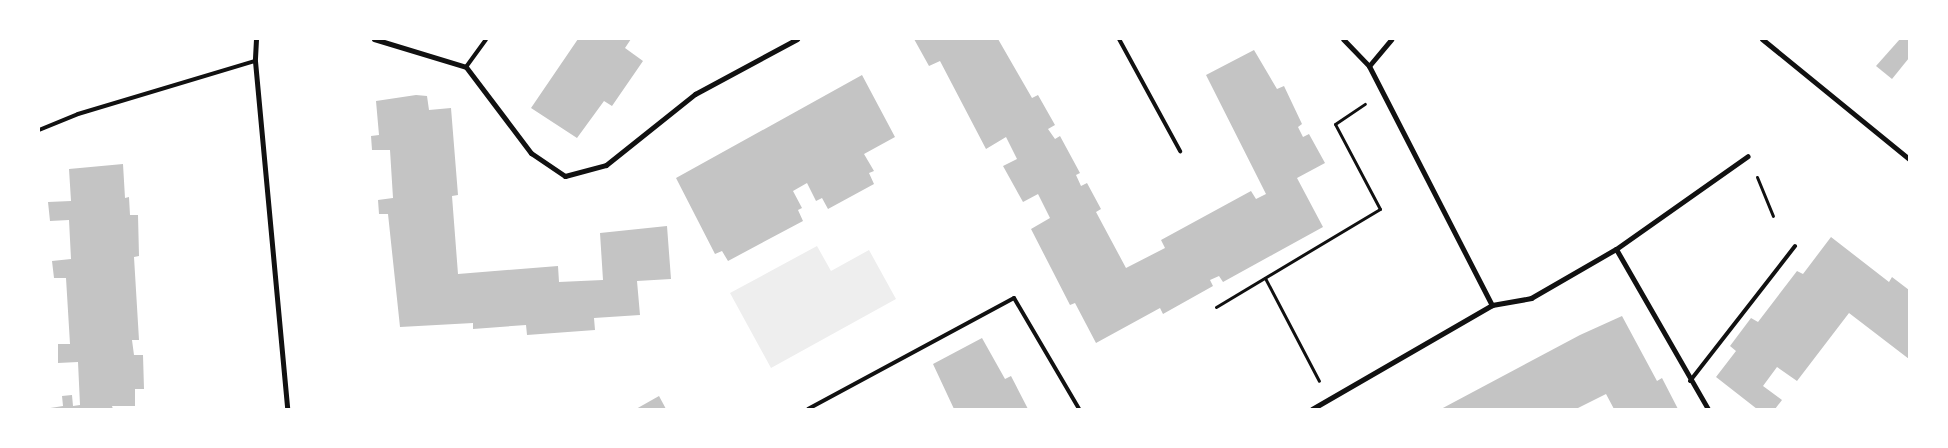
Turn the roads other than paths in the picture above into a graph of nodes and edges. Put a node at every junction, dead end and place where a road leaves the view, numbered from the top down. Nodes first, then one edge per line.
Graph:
1 (256, 39) edge
2 (374, 39) edge
3 (486, 39) edge
4 (797, 39) edge
5 (1119, 39) edge
6 (1343, 39) edge
7 (1392, 39) edge
8 (1762, 39) edge
9 (255, 61) junction
10 (1369, 66) junction
11 (466, 67) junction
12 (39, 130) edge
13 (1180, 150) dead end
14 (1748, 156) road end
15 (1909, 159) edge
16 (1795, 246) dead end
17 (1616, 249) junction
18 (1492, 305) junction
19 (1690, 381) junction
20 (287, 409) edge
21 (808, 409) edge
22 (1079, 409) edge
23 (1312, 409) edge
24 (1708, 409) edge

1 - 9 street
2 - 11 street
3 - 11 lane
4 - 11 street
5 - 13 lane
6 - 10 street
7 - 10 street
8 - 15 street
9 - 12 lane
9 - 20 street
10 - 18 street
14 - 17 street
16 - 19 lane
17 - 18 street
17 - 19 street
18 - 23 street
19 - 24 street
21 - 22 lane

